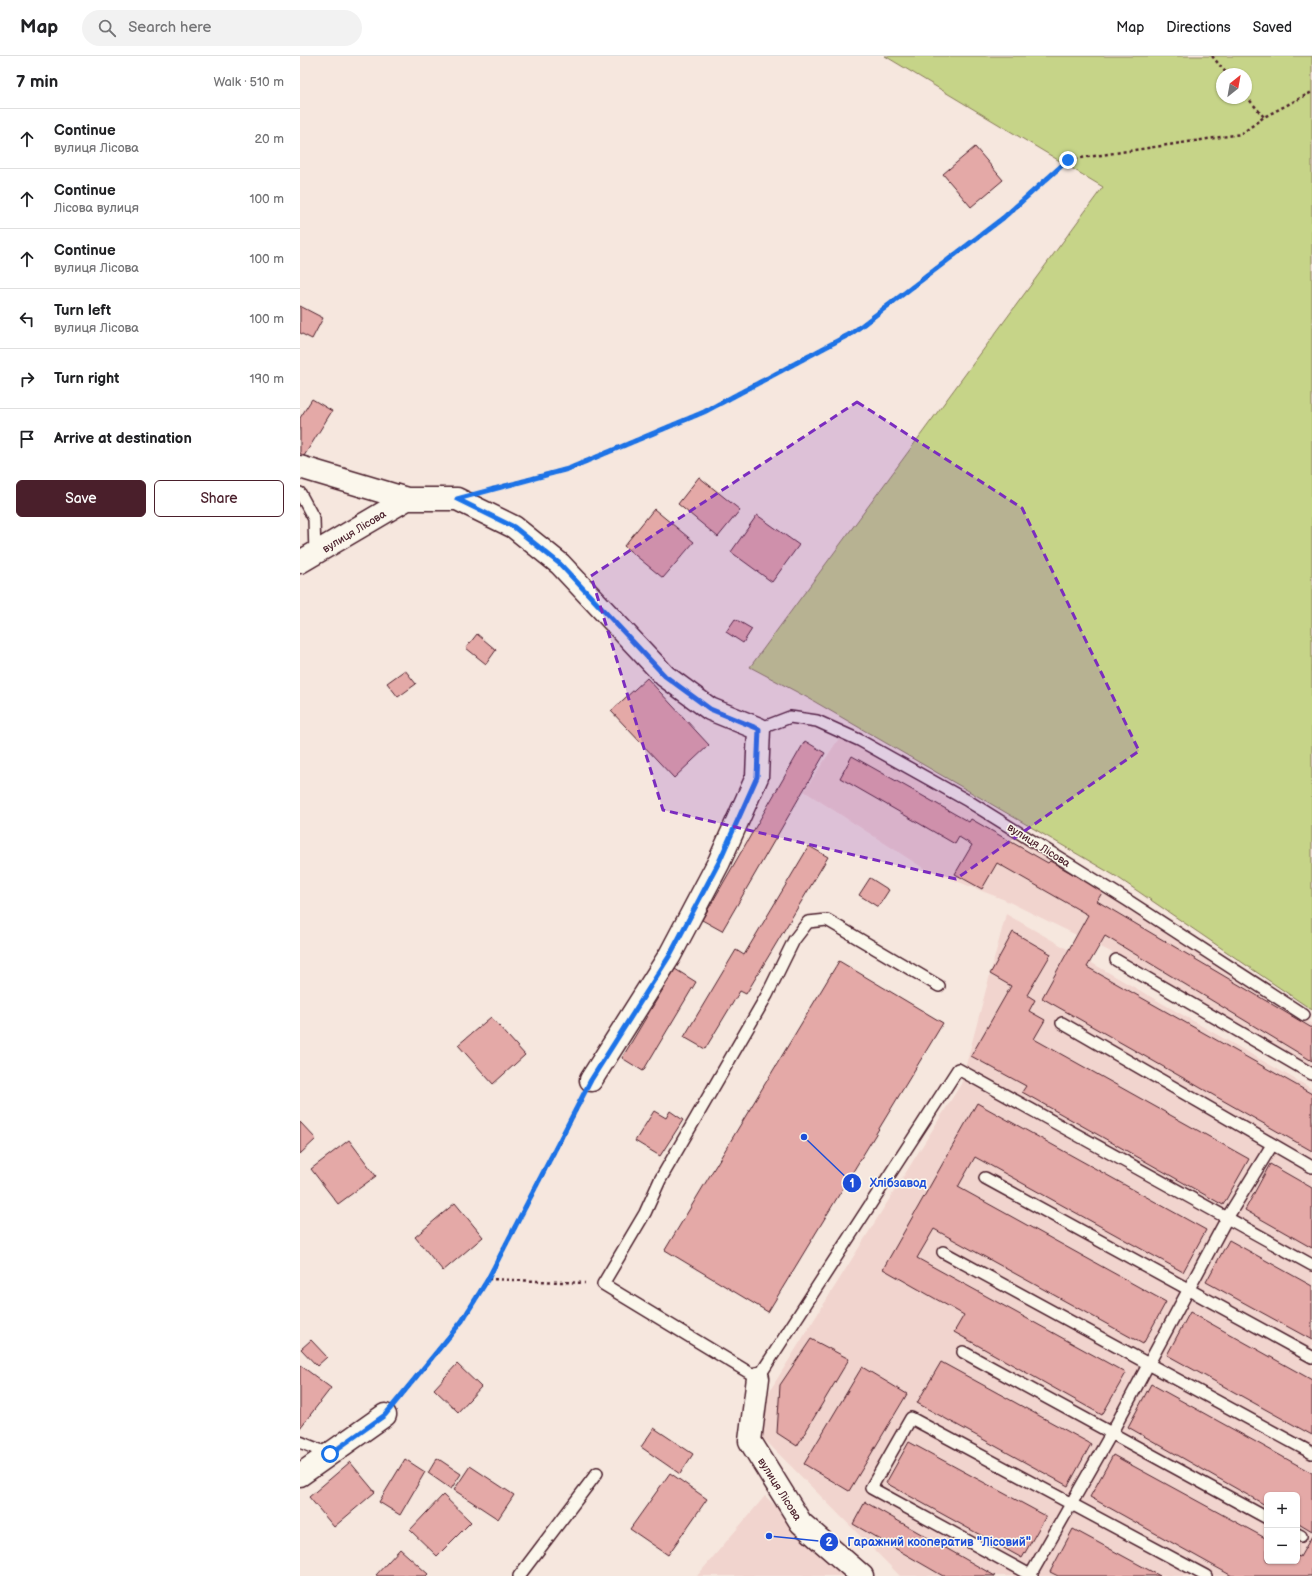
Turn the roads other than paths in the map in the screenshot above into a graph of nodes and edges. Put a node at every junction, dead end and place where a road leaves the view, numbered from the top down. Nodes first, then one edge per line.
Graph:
1 (300, 467) edge
2 (300, 493) edge
3 (407, 499) junction
4 (308, 558) edge
5 (759, 729) junction
6 (1116, 960) dead end
7 (939, 986) dead end
8 (1304, 1015) dead end
9 (1062, 1023) dead end
10 (1312, 1074) edge
11 (591, 1080) road end
12 (1272, 1145) junction
13 (1312, 1167) edge
14 (985, 1178) dead end
15 (1227, 1218) junction
16 (943, 1252) dead end
17 (1312, 1265) edge
18 (1189, 1291) junction
19 (963, 1352) dead end
20 (1312, 1357) edge
21 (1149, 1364) junction
22 (758, 1378) junction
23 (385, 1415) road end
24 (1111, 1434) junction
25 (300, 1442) edge
26 (1312, 1453) edge
27 (330, 1454) junction
28 (597, 1473) dead end
29 (300, 1475) edge
30 (1070, 1504) junction
31 (1264, 1516) edge
32 (519, 1576) edge
33 (862, 1576) edge
34 (1031, 1576) edge
35 (1206, 1576) edge

1 - 3 street, вулиця Лісова
2 - 4 lane
3 - 4 street, вулиця Лісова
3 - 5 street, вулиця Лісова
5 - 8 lane, вулиця Лісова
5 - 11 street
6 - 10 lane
7 - 22 lane
9 - 12 lane
12 - 13 lane
12 - 15 lane
14 - 18 lane
15 - 17 lane
15 - 18 lane
15 - 22 lane
16 - 21 lane
18 - 20 lane
18 - 21 lane
19 - 24 lane
21 - 24 lane
21 - 26 lane
22 - 33 street, вулиця Лісова
23 - 27 street
24 - 30 lane
24 - 31 lane
25 - 27 lane
27 - 29 street
28 - 32 lane
30 - 34 lane
30 - 34 lane
30 - 35 lane

